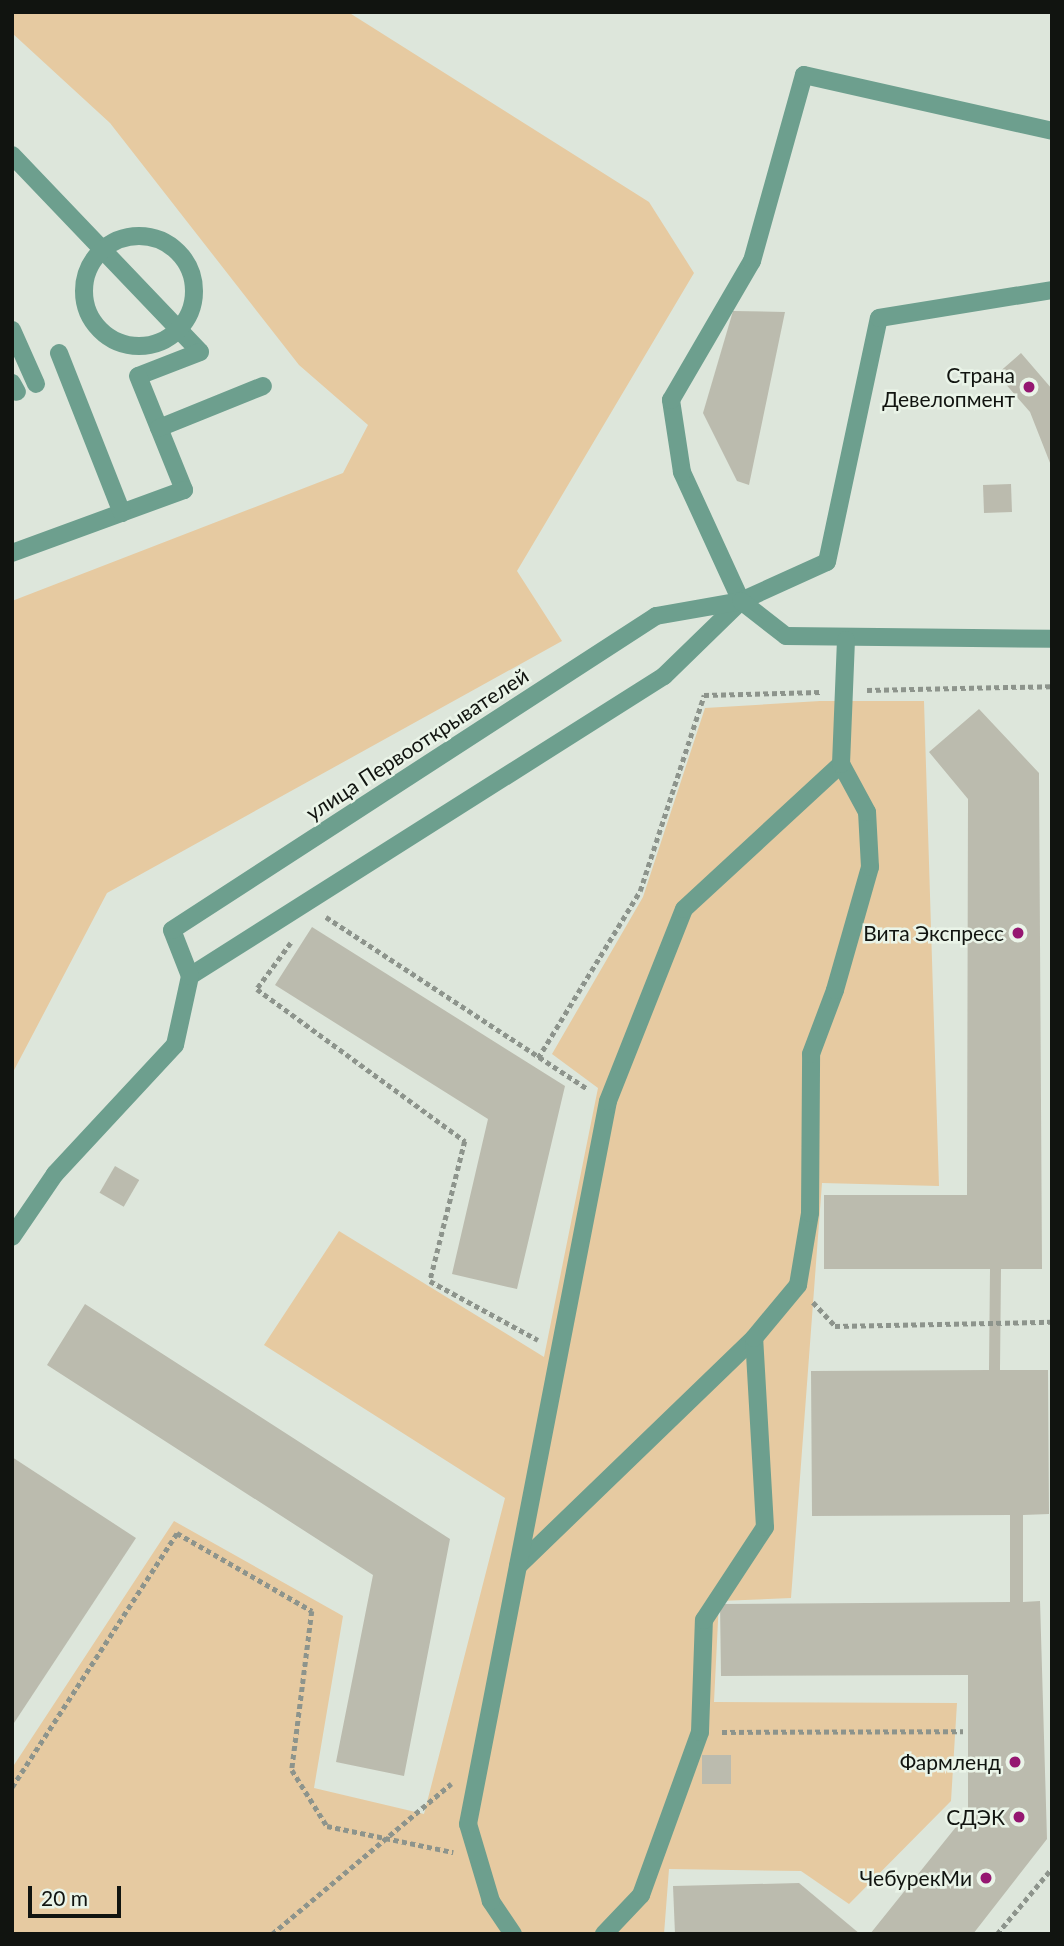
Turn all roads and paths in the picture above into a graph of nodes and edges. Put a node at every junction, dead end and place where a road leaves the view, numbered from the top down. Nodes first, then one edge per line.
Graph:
1 (1052, 131) edge
2 (12, 155) edge
3 (103, 250) junction
4 (1052, 290) edge
5 (12, 330) edge
6 (179, 330) junction
7 (59, 353) dead end
8 (36, 384) dead end
9 (263, 386) dead end
10 (159, 428) junction
11 (122, 513) junction
12 (12, 553) edge
13 (741, 601) junction
14 (1052, 639) edge
15 (846, 640) junction
16 (1052, 686) edge
17 (844, 691) junction
18 (841, 764) junction
19 (315, 909) dead end
20 (293, 939) dead end
21 (190, 976) junction
22 (538, 1058) junction
23 (608, 1101) junction
24 (12, 1237) edge
25 (798, 1285) junction
26 (1052, 1322) edge
27 (754, 1338) junction
28 (560, 1353) junction
29 (518, 1566) junction
30 (963, 1731) dead end
31 (700, 1732) junction
32 (481, 1760) junction
33 (12, 1787) edge
34 (385, 1838) junction
35 (478, 1857) junction
36 (1052, 1868) edge
37 (272, 1934) edge
38 (513, 1934) edge
39 (604, 1934) edge
40 (997, 1934) edge

1 - 13 street
2 - 3 street
3 - 6 street
3 - 6 street
3 - 6 street
4 - 13 street
5 - 8 street
6 - 10 street
7 - 11 street
9 - 10 street
10 - 11 street
11 - 12 street
13 - 15 street
13 - 21 street
13 - 21 street, улица Первооткрывателей
14 - 15 street
15 - 17 street
16 - 17 path
17 - 18 street
17 - 22 path
18 - 23 street
18 - 25 street
19 - 22 path
20 - 28 path
21 - 24 street
22 - 23 path
23 - 28 street
25 - 26 path
25 - 27 street
27 - 29 street
27 - 31 street
28 - 29 street
29 - 32 street
30 - 31 path
31 - 39 street
32 - 34 path
32 - 35 street
33 - 34 path
34 - 35 path
34 - 37 path
35 - 38 street
36 - 40 path

